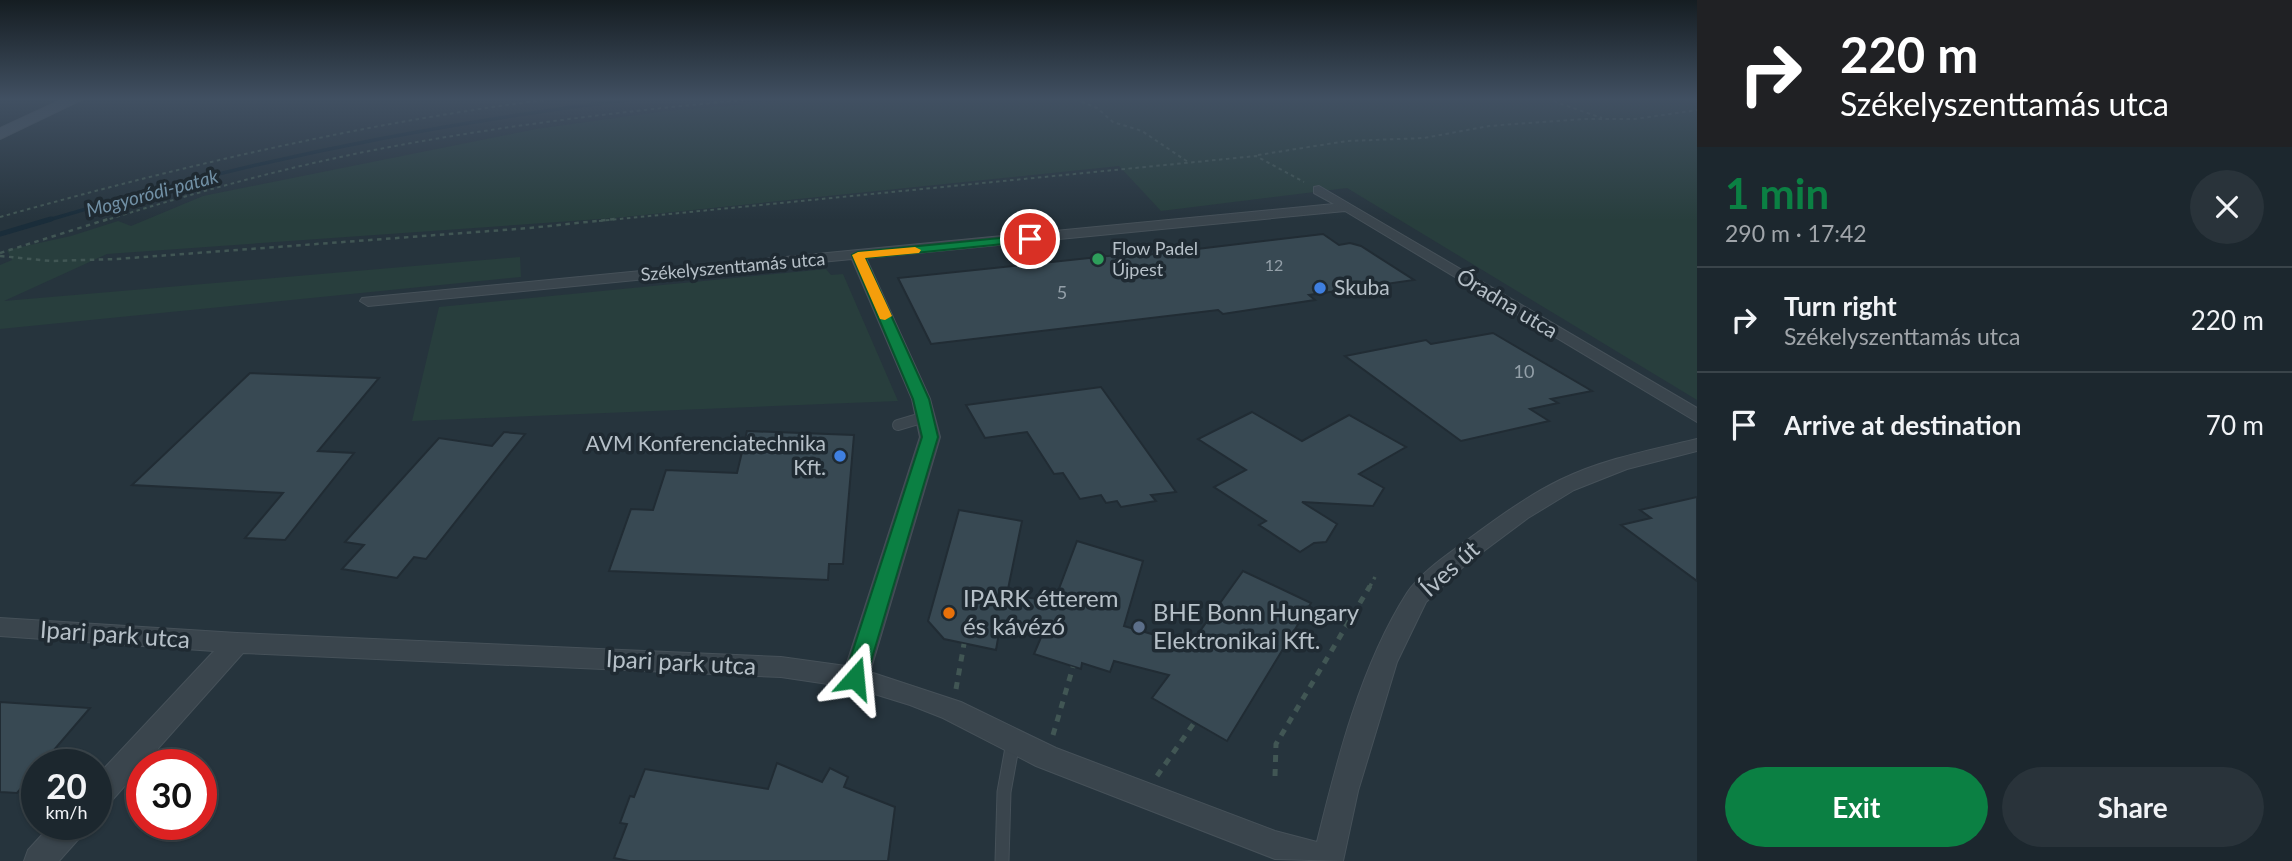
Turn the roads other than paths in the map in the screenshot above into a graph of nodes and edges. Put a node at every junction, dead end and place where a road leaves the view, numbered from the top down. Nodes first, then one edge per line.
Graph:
1 (1318, 190) road end
2 (1349, 207) junction
3 (858, 255) junction
4 (368, 300) dead end
5 (1697, 416) edge
6 (925, 417) junction
7 (898, 425) dead end
8 (1697, 445) edge
9 (0, 627) edge
10 (237, 643) junction
11 (855, 678) junction
12 (1013, 741) junction
13 (112, 780) edge
14 (58, 840) edge
15 (1328, 860) edge
16 (39, 861) edge
17 (1002, 861) edge

1 - 2 street, Óradna utca
2 - 3 street, Székelyszenttamás utca
2 - 5 street, Óradna utca
3 - 4 street, Székelyszenttamás utca
3 - 6 street
6 - 7 lane
6 - 11 street
8 - 15 street, Íves út
9 - 10 street, Ipari park utca
10 - 11 street, Ipari park utca
10 - 13 street
11 - 12 street, Ipari park utca
12 - 15 street, Ipari park utca
12 - 17 lane
14 - 16 street

